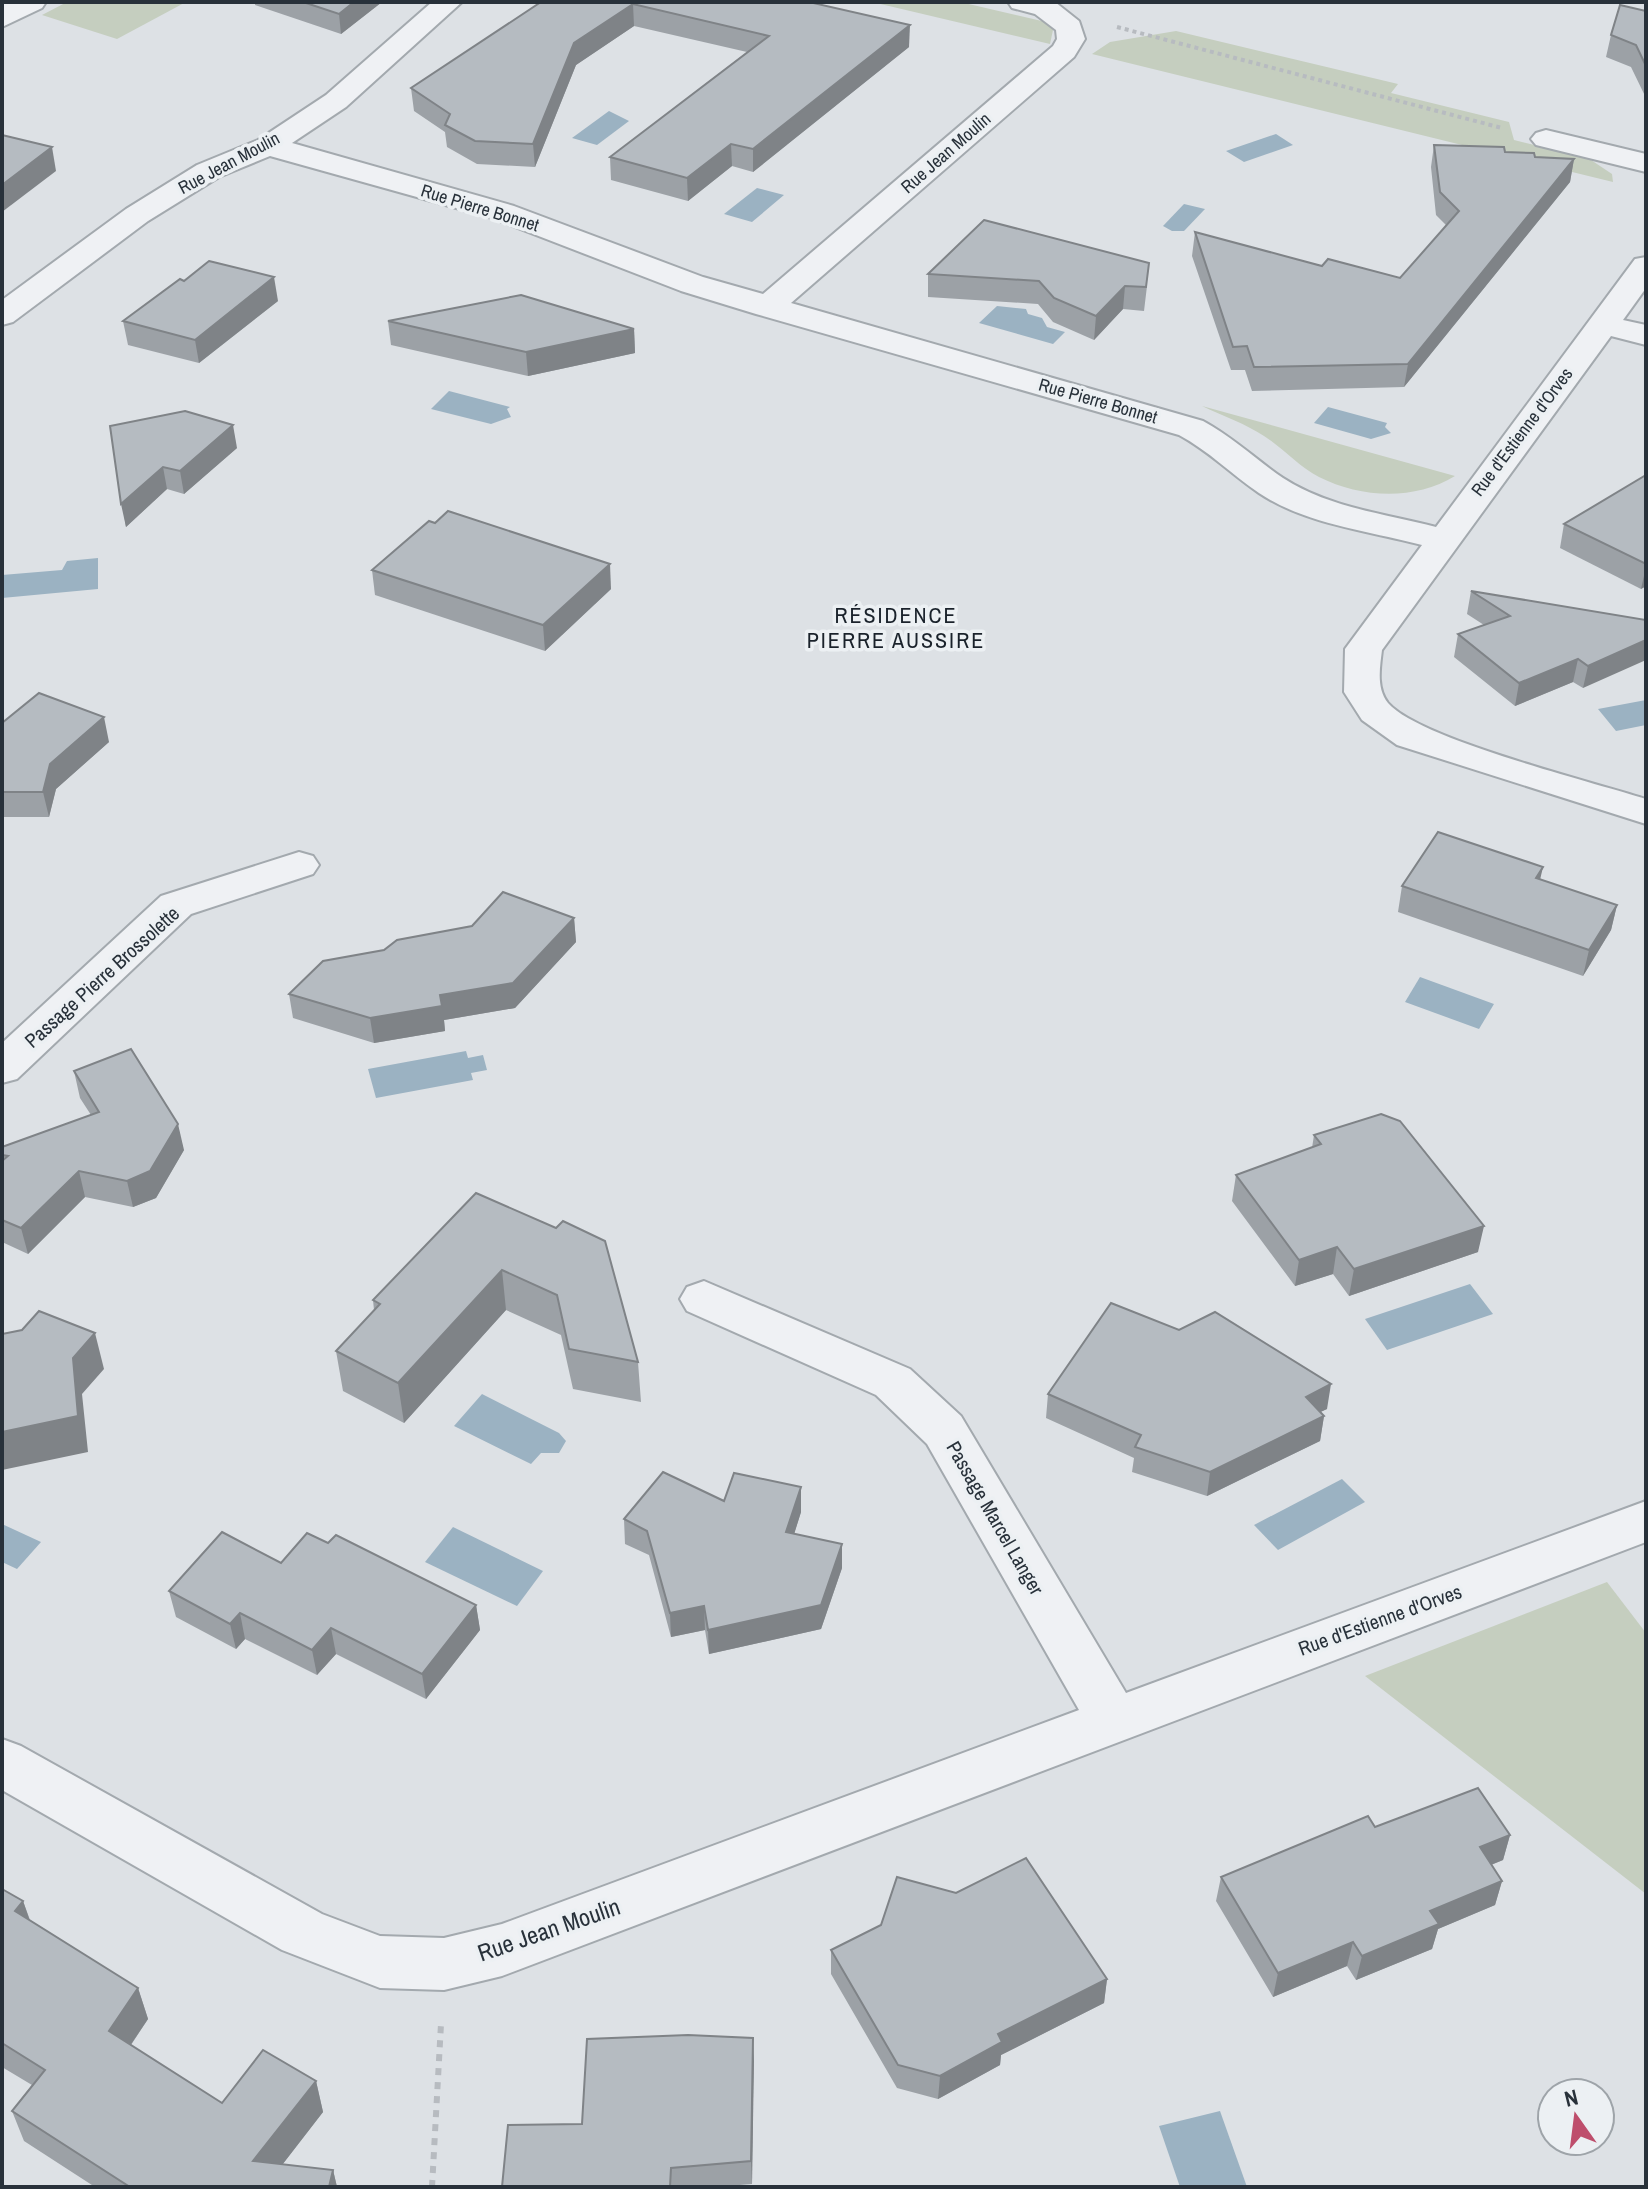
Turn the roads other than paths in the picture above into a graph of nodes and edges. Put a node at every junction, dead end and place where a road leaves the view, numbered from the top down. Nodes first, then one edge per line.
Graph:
1 (10, 2) edge
2 (32, 2) edge
3 (448, 2) edge
4 (1034, 5) edge
5 (2, 6) edge
6 (2, 19) edge
7 (1546, 139) road end
8 (268, 146) junction
9 (1646, 163) edge
10 (1646, 266) edge
11 (767, 307) junction
12 (2, 315) edge
13 (1602, 324) junction
14 (1646, 335) edge
15 (1441, 539) junction
16 (1646, 812) edge
17 (299, 865) dead end
18 (2, 1068) edge
19 (704, 1299) dead end
20 (1646, 1521) edge
21 (1113, 1720) junction
22 (2, 1762) edge

1 - 5 lane
2 - 6 street
3 - 8 street, Rue Jean Moulin
4 - 11 street, Rue Jean Moulin
7 - 9 street
8 - 11 street, Rue Pierre Bonnet
8 - 12 street, Rue Jean Moulin
10 - 13 street, Rue d'Estienne d'Orves
11 - 15 street, Rue Pierre Bonnet
13 - 14 street
13 - 15 street, Rue d'Estienne d'Orves
15 - 16 street
17 - 18 street, Passage Pierre Brossolette
19 - 21 street, Passage Marcel Langer
20 - 21 street, Rue d'Estienne d'Orves
21 - 22 street, Rue Jean Moulin

